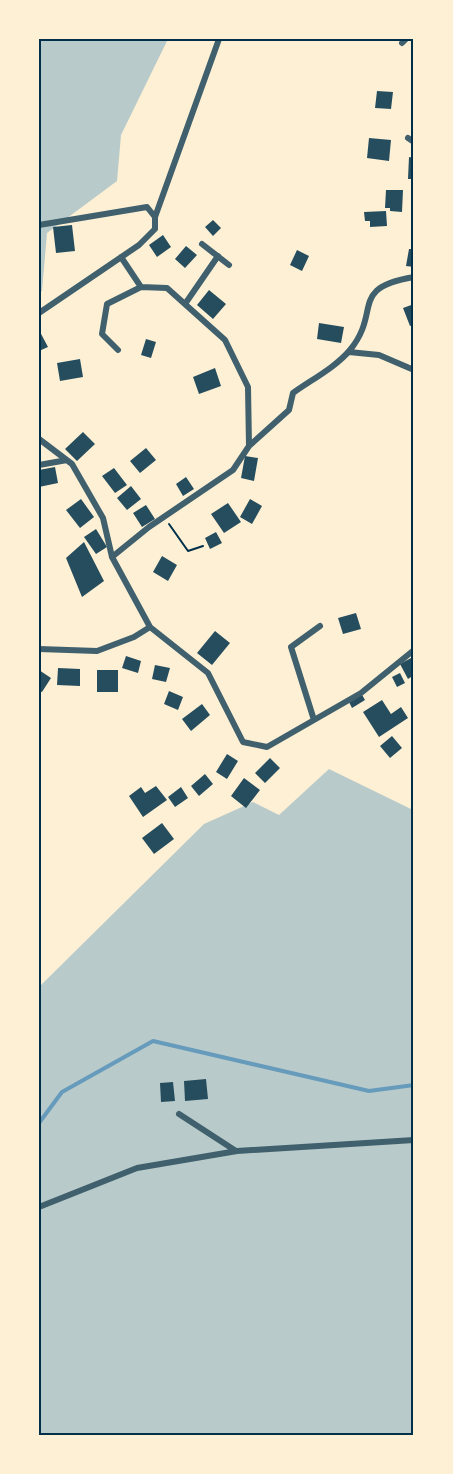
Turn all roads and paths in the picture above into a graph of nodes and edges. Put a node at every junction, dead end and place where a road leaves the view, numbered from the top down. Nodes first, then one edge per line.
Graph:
1 (219, 39) edge
2 (156, 217) junction
3 (39, 225) edge
4 (202, 244) dead end
5 (218, 256) junction
6 (121, 257) junction
7 (229, 265) dead end
8 (414, 277) edge
9 (141, 287) junction
10 (185, 304) junction
11 (39, 313) edge
12 (118, 350) dead end
13 (349, 352) junction
14 (414, 370) edge
15 (39, 439) edge
16 (249, 446) junction
17 (67, 460) junction
18 (39, 465) edge
19 (164, 516) junction
20 (203, 546) dead end
21 (112, 557) junction
22 (320, 626) dead end
23 (150, 627) junction
24 (39, 649) edge
25 (414, 650) edge
26 (314, 720) junction
27 (179, 1114) dead end
28 (414, 1140) edge
29 (237, 1151) junction
30 (39, 1207) edge

1 - 2 street
2 - 3 street
2 - 6 street
4 - 5 street
5 - 7 street
5 - 10 street
6 - 9 street
6 - 11 street
8 - 13 street
9 - 10 street
9 - 12 street
10 - 16 street
13 - 14 street
13 - 16 street
15 - 17 street
16 - 19 street
17 - 18 street
17 - 21 street
19 - 20 path
19 - 21 street
21 - 23 street
22 - 26 street
23 - 24 street
23 - 26 street
25 - 26 street
27 - 29 street
28 - 29 street
29 - 30 street

